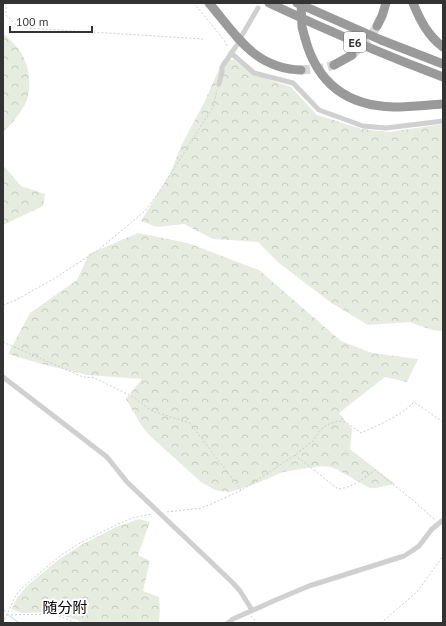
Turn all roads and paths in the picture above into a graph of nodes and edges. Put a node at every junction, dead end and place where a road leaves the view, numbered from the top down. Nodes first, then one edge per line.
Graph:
1 (6, 3) edge
2 (194, 3) edge
3 (209, 3) edge
4 (269, 3) edge
5 (297, 3) edge
6 (301, 3) edge
7 (386, 3) edge
8 (413, 3) edge
9 (258, 8) dead end
10 (377, 26) tunnel mouth
11 (241, 37) dead end
12 (203, 39) dead end
13 (237, 45) dead end
14 (443, 47) edge
15 (231, 53) junction
16 (352, 55) tunnel mouth
17 (443, 64) edge
18 (334, 65) tunnel mouth
19 (301, 70) tunnel mouth
20 (443, 77) edge
21 (219, 84) joint
22 (443, 104) edge
23 (443, 121) edge
24 (3, 305) edge
25 (3, 342) edge
26 (3, 378) edge
27 (443, 422) edge
28 (295, 455) junction
29 (242, 490) junction
30 (160, 513) junction
31 (441, 521) edge
32 (443, 556) edge
33 (250, 611) junction
34 (7, 615) junction
35 (3, 623) edge
36 (77, 623) edge
37 (228, 623) edge
38 (257, 623) edge
39 (381, 623) edge

1 - 12 path
2 - 15 path
3 - 19 highway
4 - 20 highway, E6
5 - 17 highway, E6
6 - 22 highway, bridge
7 - 10 highway
8 - 14 highway
9 - 11 street
13 - 15 street
15 - 21 street
15 - 23 street
16 - 18 highway
21 - 24 path
25 - 29 path
26 - 30 street
27 - 28 path
28 - 29 path
28 - 31 path
29 - 30 path
30 - 33 street
30 - 34 path
31 - 33 street
32 - 39 path
33 - 37 street
33 - 38 path
34 - 35 path
34 - 36 path

